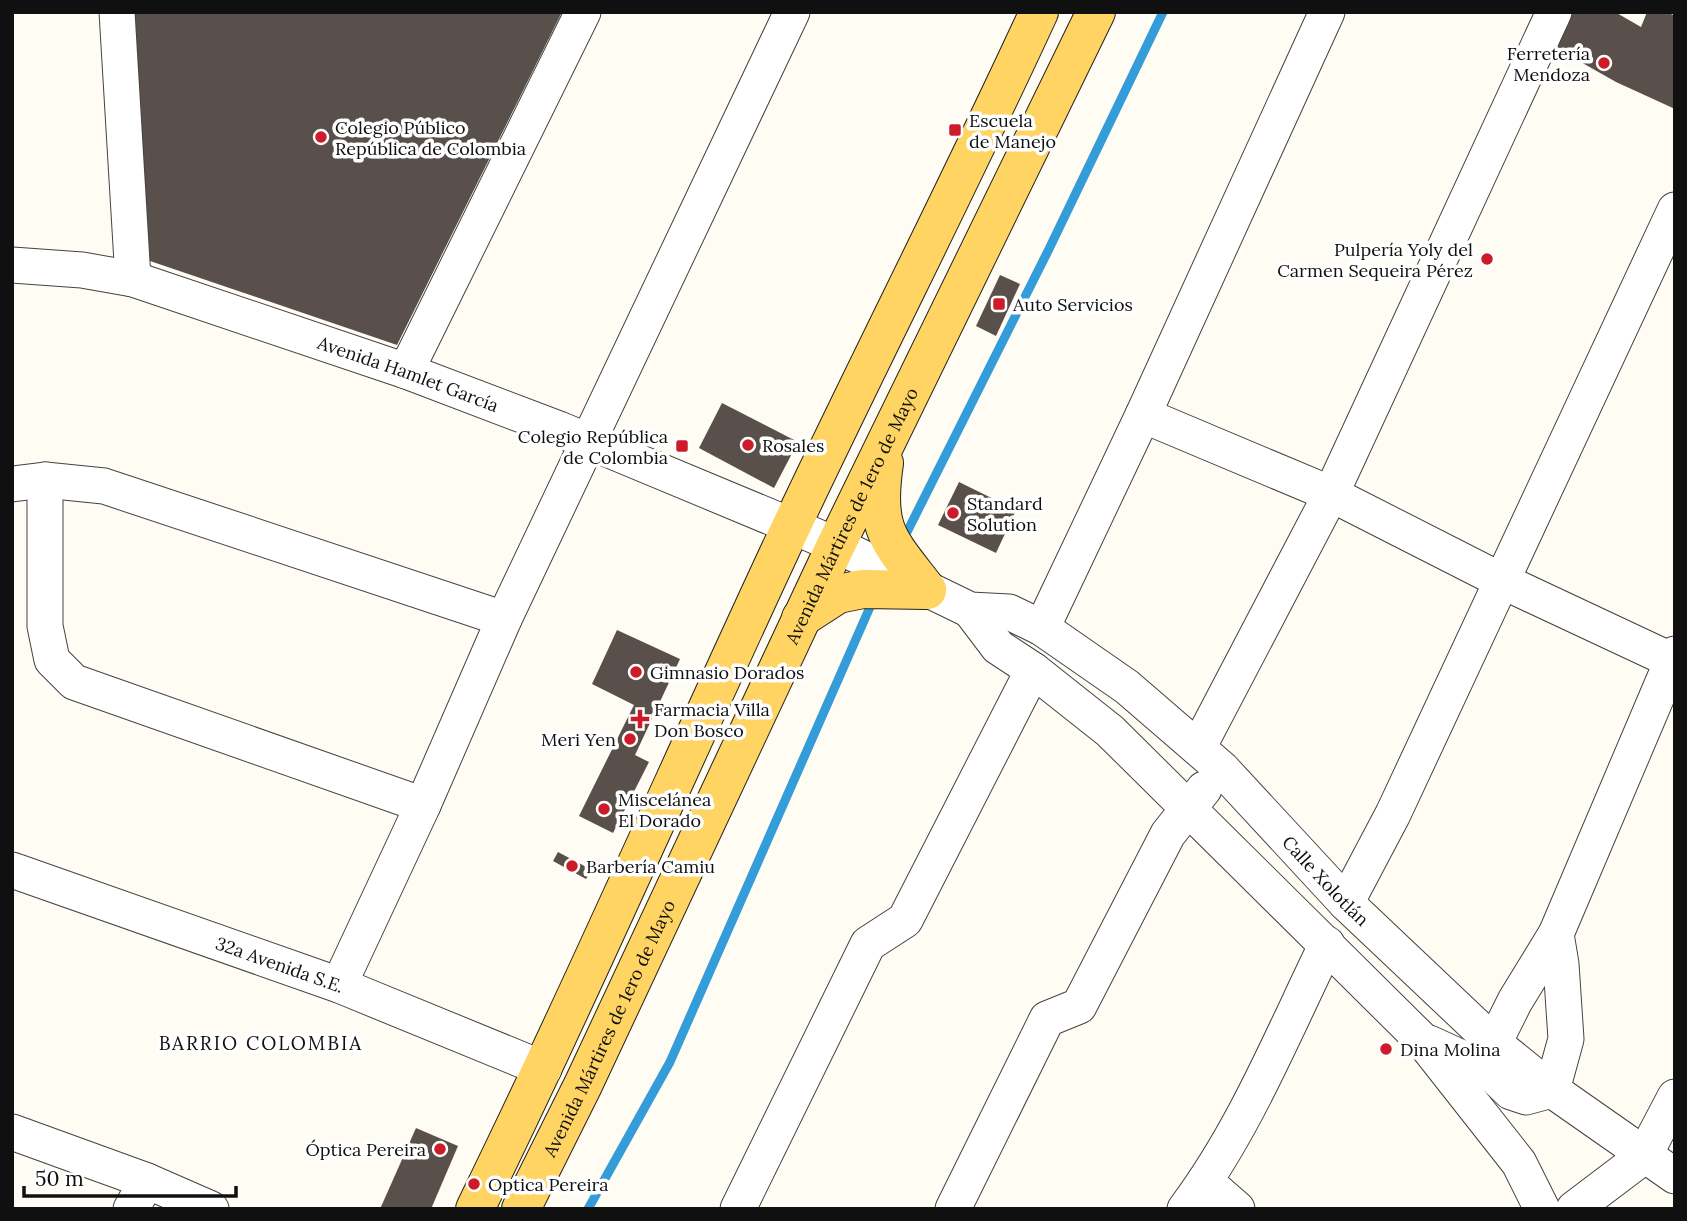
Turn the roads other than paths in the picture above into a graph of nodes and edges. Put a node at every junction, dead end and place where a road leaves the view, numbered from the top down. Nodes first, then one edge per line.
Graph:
1 (117, 12) edge
2 (583, 12) edge
3 (792, 12) edge
4 (1039, 12) edge
5 (1096, 12) edge
6 (1327, 12) edge
7 (1554, 12) edge
8 (1675, 210) edge
9 (12, 265) edge
10 (133, 279) junction
11 (406, 371) junction
12 (1143, 415) junction
13 (589, 442) junction
14 (886, 444) junction
15 (28, 482) edge
16 (1331, 494) junction
17 (792, 526) junction
18 (836, 545) junction
19 (891, 572) junction
20 (1502, 581) junction
21 (970, 610) junction
22 (801, 618) junction
23 (504, 619) junction
24 (1042, 628) junction
25 (1674, 659) edge
26 (1033, 670) junction
27 (1210, 759) junction
28 (423, 805) junction
29 (1188, 806) junction
30 (12, 870) edge
31 (1346, 903) junction
32 (1556, 934) junction
33 (1327, 944) junction
34 (339, 985) junction
35 (1515, 1001) junction
36 (1565, 1010) junction
37 (1423, 1041) junction
38 (1494, 1043) junction
39 (544, 1069) junction
40 (1552, 1090) junction
41 (1675, 1097) edge
42 (12, 1132) edge
43 (1644, 1156) junction
44 (1675, 1176) edge
45 (1205, 1181) junction
46 (139, 1195) edge
47 (211, 1209) edge
48 (475, 1209) edge
49 (521, 1209) edge
50 (738, 1209) edge
51 (953, 1209) edge
52 (1185, 1209) edge
53 (1237, 1209) edge
54 (1542, 1209) edge
55 (1574, 1209) edge

1 - 10 street
2 - 11 street
3 - 13 street
4 - 17 main road
5 - 14 main road, Avenida Mártires de 1ero de Mayo
6 - 12 street
7 - 16 street
8 - 20 street
9 - 10 street, Avenida Hamlet García
10 - 11 street, Avenida Hamlet García
11 - 13 street, Avenida Hamlet García
12 - 16 street
12 - 24 street
13 - 17 street, Avenida Hamlet García
13 - 23 street
14 - 18 main road, Avenida Mártires de 1ero de Mayo
14 - 19 main road
15 - 23 street
15 - 28 street
16 - 20 street
16 - 27 street
17 - 18 street, Calle Xolotlán
17 - 39 main road
18 - 19 street, Calle Xolotlán
18 - 22 main road, Avenida Mártires de 1ero de Mayo
19 - 21 street, Calle Xolotlán
19 - 22 main road
20 - 25 street
20 - 31 street
21 - 24 street, Calle Xolotlán
21 - 26 street, Calle Xolotlán
22 - 49 main road, Avenida Mártires de 1ero de Mayo
23 - 28 street
24 - 27 street, Calle Xolotlán
25 - 32 street
26 - 29 street, Calle Xolotlán
26 - 50 street
27 - 29 street
27 - 31 street, Calle Xolotlán
28 - 34 street
29 - 33 street, Calle Xolotlán
29 - 51 street
30 - 34 street, 32a Avenida S.E.
31 - 38 street, Calle Xolotlán
32 - 35 street
32 - 36 street
33 - 37 street, Calle Xolotlán
33 - 45 street
34 - 39 street, 32a Avenida S.E.
35 - 36 street
35 - 38 street
36 - 40 street
37 - 40 street
37 - 54 street, Calle Xolotlán
38 - 40 street, Calle Xolotlán
39 - 48 main road
40 - 43 street, Calle Xolotlán
41 - 43 street
42 - 46 street
43 - 44 street, Calle Xolotlán
43 - 55 street
45 - 52 street
45 - 53 street
46 - 47 street

